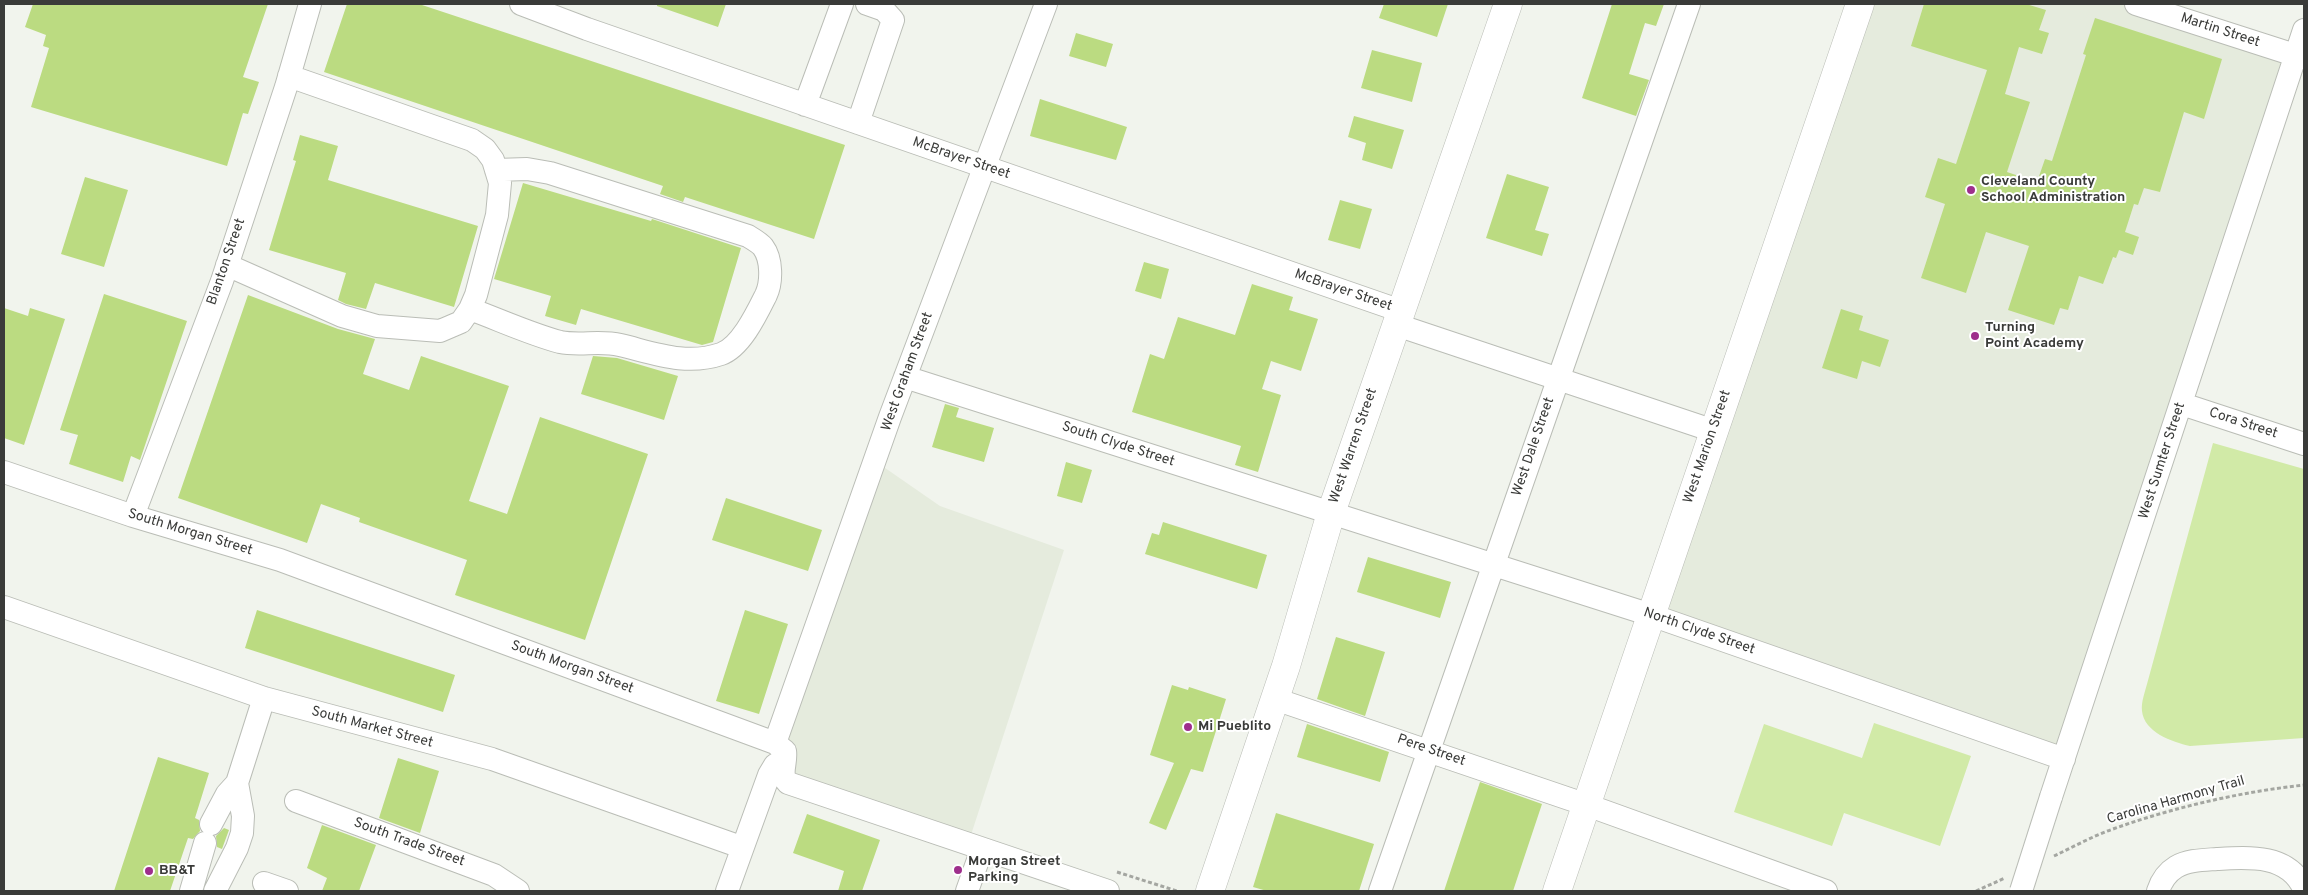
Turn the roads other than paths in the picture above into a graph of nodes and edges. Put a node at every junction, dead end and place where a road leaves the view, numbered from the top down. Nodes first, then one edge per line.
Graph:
1 (310, 4) edge
2 (521, 4) edge
3 (842, 4) edge
4 (867, 4) edge
5 (1046, 4) edge
6 (1508, 4) edge
7 (1689, 4) edge
8 (1860, 4) edge
9 (2136, 4) edge
10 (2304, 30) edge
11 (2300, 56) edge
12 (289, 76) junction
13 (806, 105) junction
14 (858, 123) junction
15 (984, 167) junction
16 (496, 170) junction
17 (227, 265) junction
18 (470, 309) junction
19 (1399, 318) junction
20 (905, 378) junction
21 (1558, 379) junction
22 (2182, 404) junction
23 (1714, 431) junction
24 (2304, 444) edge
25 (4, 472) edge
26 (1331, 513) junction
27 (133, 516) junction
28 (1493, 565) junction
29 (4, 607) edge
30 (1651, 615) junction
31 (264, 698) junction
32 (1275, 699) junction
33 (1429, 750) junction
34 (780, 751) junction
35 (2064, 760) junction
36 (237, 783) junction
37 (296, 801) dead end
38 (1586, 805) junction
39 (741, 847) junction
40 (982, 849) junction
41 (264, 883) dead end
42 (2017, 883) edge
43 (2304, 889) edge
44 (191, 891) edge
45 (215, 891) edge
46 (287, 891) edge
47 (518, 891) edge
48 (727, 891) edge
49 (967, 891) edge
50 (1108, 891) edge
51 (1210, 891) edge
52 (1380, 891) edge
53 (1557, 891) edge
54 (1826, 891) edge
55 (2158, 891) edge

1 - 12 street, Blanton Street
2 - 13 street, McBrayer Street
3 - 13 street
4 - 14 street
5 - 15 street, West Graham Street
6 - 19 main road, West Warren Street
7 - 21 street, West Dale Street
8 - 23 main road, West Marion Street
9 - 11 street, Martin Street
10 - 11 street, West Sumter Street
11 - 22 street, West Sumter Street
12 - 16 street
12 - 17 street, Blanton Street
13 - 14 street, McBrayer Street
14 - 15 street, McBrayer Street
15 - 19 street, McBrayer Street
15 - 20 street, West Graham Street
16 - 18 street
16 - 18 street
17 - 18 street
17 - 27 street, Blanton Street
19 - 21 street, McBrayer Street
19 - 26 main road, West Warren Street
20 - 26 street, South Clyde Street
20 - 34 street, West Graham Street
21 - 23 street, McBrayer Street
21 - 28 street, West Dale Street
22 - 24 street, Cora Street
22 - 35 street, West Sumter Street
23 - 30 main road, West Marion Street
25 - 27 street, South Morgan Street
26 - 28 street, North Clyde Street
26 - 32 main road, West Warren Street
27 - 34 street, South Morgan Street
28 - 30 street, North Clyde Street
28 - 33 street, West Dale Street
29 - 31 street, South Market Street
30 - 35 street, North Clyde Street
30 - 38 main road, West Marion Street
31 - 36 street
31 - 39 street, South Market Street
32 - 33 street, Pere Street
32 - 51 main road, West Warren Street
33 - 38 street, Pere Street
33 - 52 street, West Dale Street
34 - 39 street, West Graham Street
34 - 40 street
35 - 42 street, West Sumter Street, bridge
36 - 44 street
36 - 45 street
37 - 47 street, South Trade Street
38 - 53 main road, West Marion Street
38 - 54 street, Pere Street
39 - 48 street, West Graham Street
40 - 49 street
40 - 50 street
41 - 46 street
43 - 55 street

